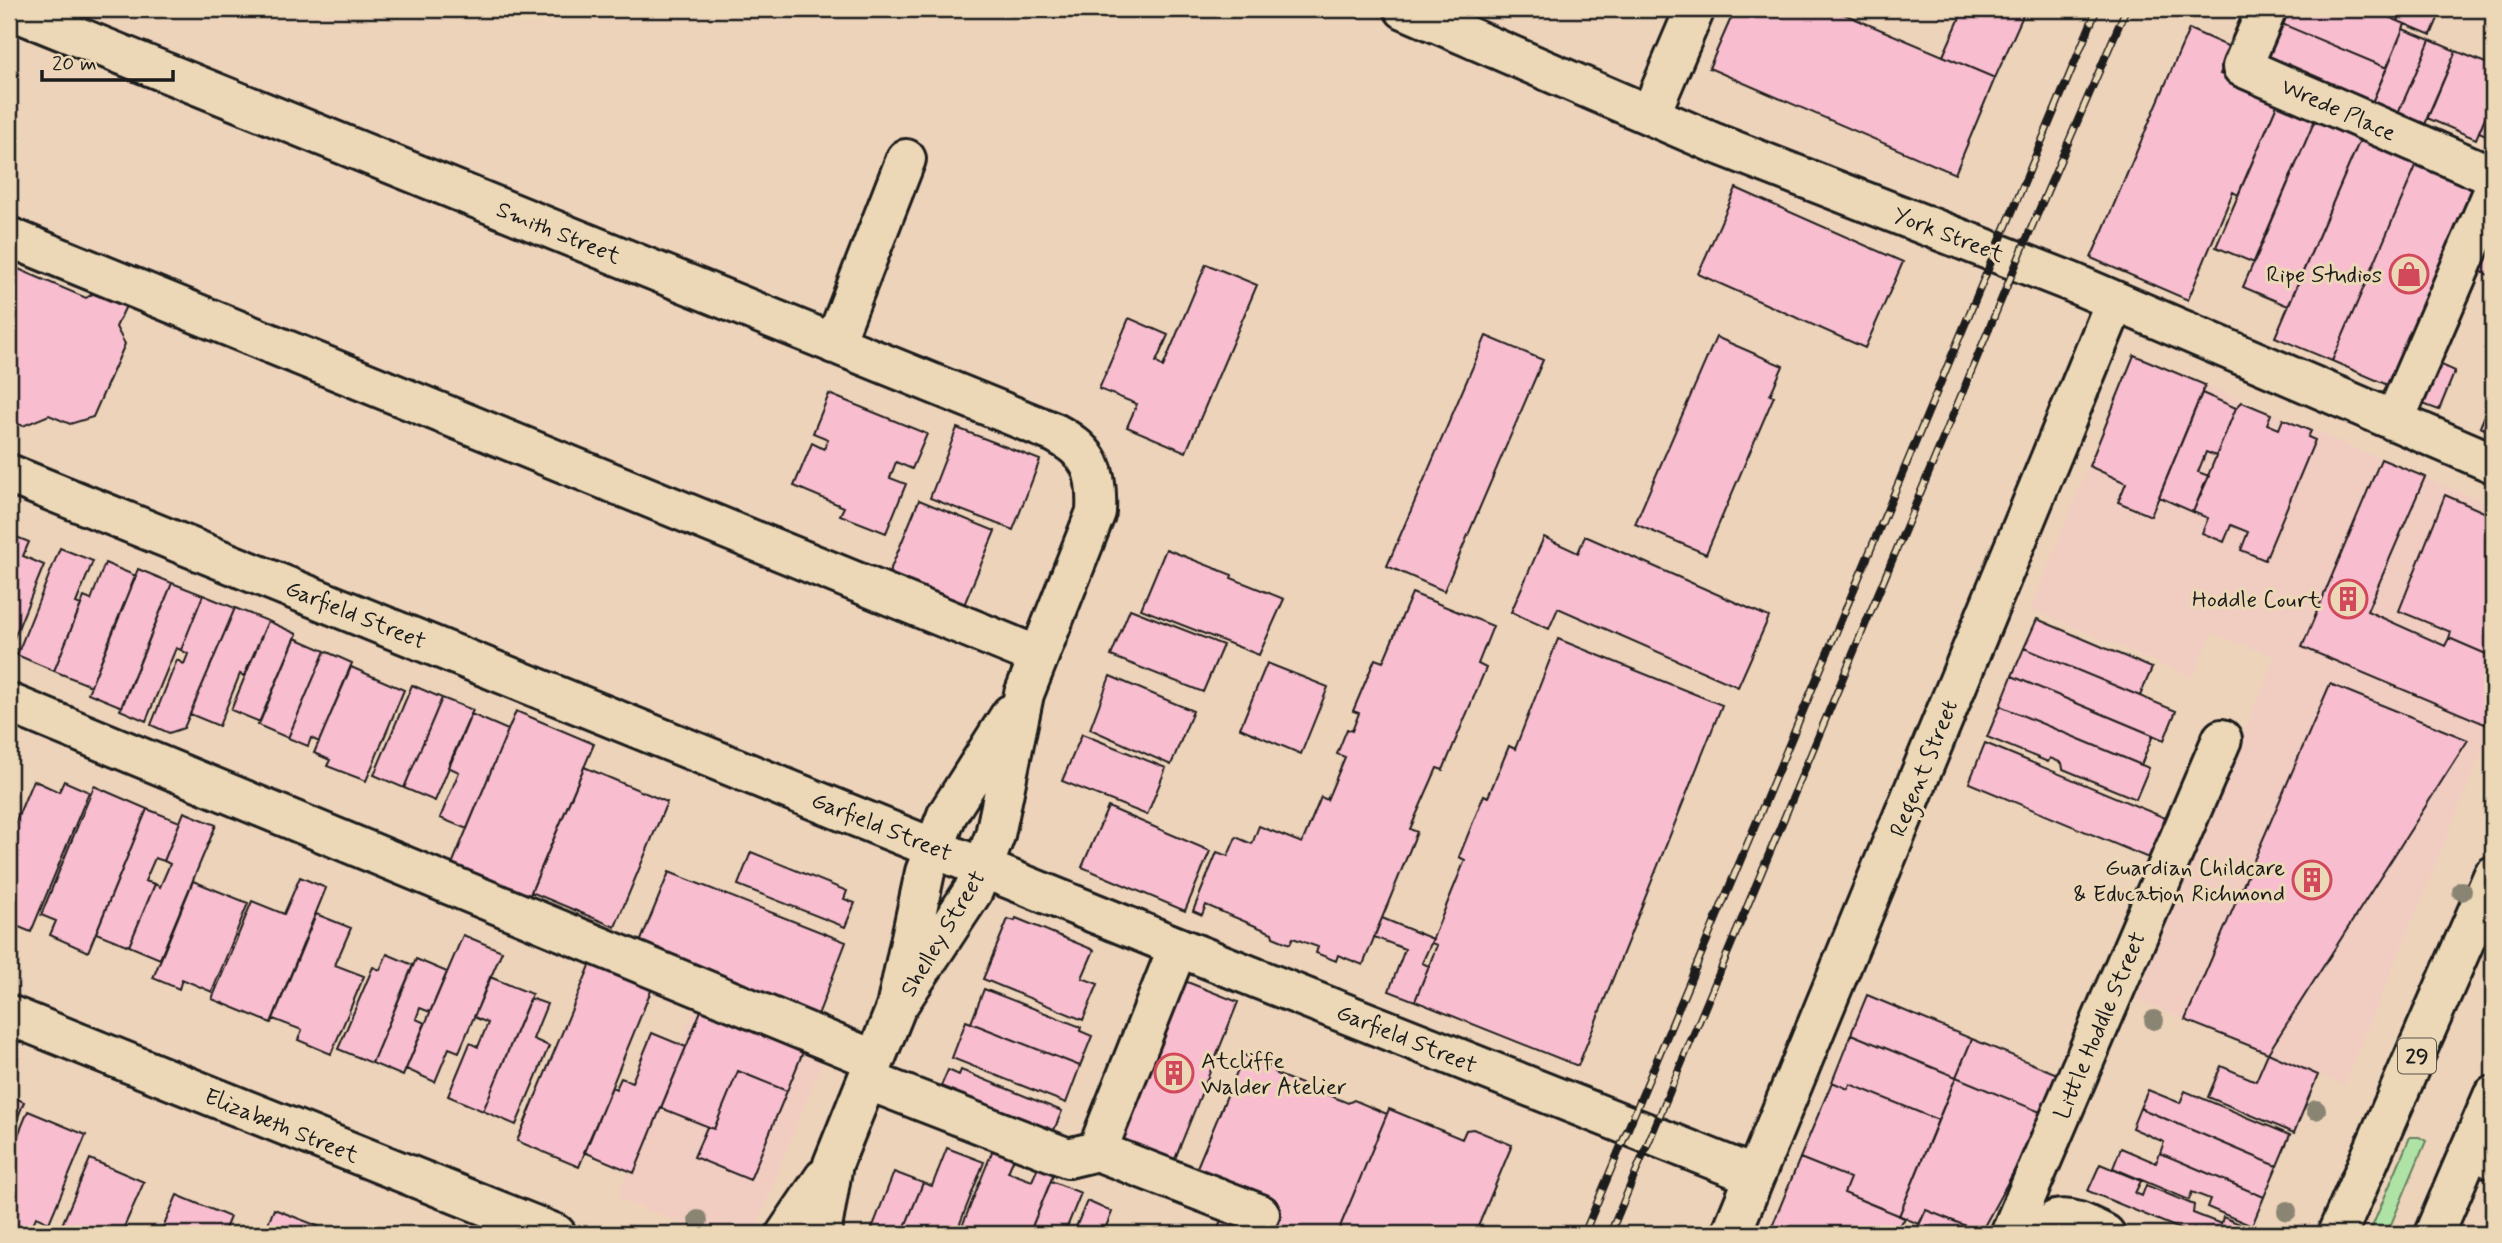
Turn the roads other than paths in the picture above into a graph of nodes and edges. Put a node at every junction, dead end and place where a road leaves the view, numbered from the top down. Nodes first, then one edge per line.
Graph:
1 (9, 9) edge
2 (1404, 9) edge
3 (1695, 9) edge
4 (2267, 9) edge
5 (1650, 116) junction
6 (906, 159) dead end
7 (2493, 176) edge
8 (2493, 192) edge
9 (9, 237) edge
10 (2115, 302) junction
11 (834, 344) junction
12 (2394, 421) junction
13 (2493, 463) edge
14 (9, 474) edge
15 (1093, 474) joint
16 (1038, 656) junction
17 (1024, 694) junction
18 (9, 703) edge
19 (2222, 739) dead end
20 (935, 847) junction
21 (983, 867) junction
22 (2493, 876) edge
23 (1178, 947) junction
24 (896, 1008) junction
25 (9, 1014) edge
26 (871, 1070) junction
27 (2493, 1096) edge
28 (1097, 1151) junction
29 (2482, 1154) edge
30 (834, 1164) junction
31 (1755, 1176) junction
32 (1260, 1214) dead end
33 (556, 1234) edge
34 (786, 1234) edge
35 (821, 1234) edge
36 (1731, 1234) edge
37 (2010, 1234) edge
38 (2047, 1234) edge
39 (2105, 1234) edge
40 (2337, 1234) edge
41 (2434, 1234) edge

1 - 11 main road, Smith Street
2 - 5 main road, York Street
3 - 5 main road
4 - 7 main road, Wrede Place
5 - 10 main road, York Street
6 - 11 main road
8 - 12 main road
9 - 16 main road
10 - 12 main road, York Street
10 - 31 main road, Regent Street
11 - 15 main road, Smith Street
12 - 13 main road, York Street
14 - 20 main road, Garfield Street
15 - 16 main road, Shelley Street
16 - 17 main road, Shelley Street
17 - 20 main road, Shelley Street
17 - 21 main road, Shelley Street
18 - 26 main road
19 - 37 main road, Little Hoddle Street
20 - 21 main road, Garfield Street
20 - 24 main road, Shelley Street
21 - 23 main road, Garfield Street
21 - 24 main road, Shelley Street
22 - 40 main road, 29
23 - 28 main road
23 - 31 main road, Garfield Street
24 - 26 main road, Shelley Street
25 - 33 main road, Elizabeth Street
26 - 28 main road
26 - 30 main road, Shelley Street
27 - 29 main road
28 - 32 main road
29 - 41 main road
30 - 34 main road, Shelley Street
30 - 35 main road, Shelley Street
31 - 36 main road, Regent Street
38 - 39 main road

